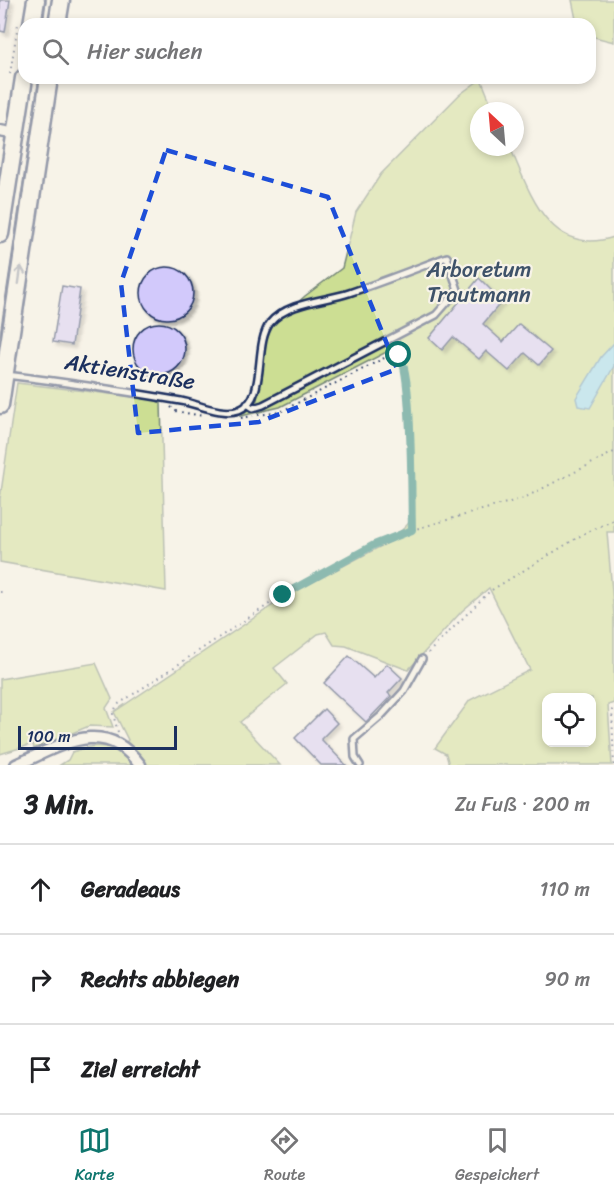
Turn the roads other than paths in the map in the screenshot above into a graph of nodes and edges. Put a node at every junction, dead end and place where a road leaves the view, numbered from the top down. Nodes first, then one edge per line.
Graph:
1 (36, 0) edge
2 (62, 0) edge
3 (27, 18) edge
4 (58, 18) edge
5 (17, 77) edge
6 (48, 84) edge
7 (8, 132) edge
8 (0, 234) edge
9 (5, 375) junction
10 (0, 405) edge
11 (247, 405) junction
12 (422, 658) road end
13 (16, 765) edge
14 (140, 765) edge
15 (360, 765) edge

1 - 3 main road
2 - 4 main road
5 - 7 main road
9 -> 6 main road
7 - 8 main road
9 - 10 main road
9 - 11 lane, Aktienstraße
11 - 11 lane, Aktienstraße
12 - 15 lane
13 - 14 street

